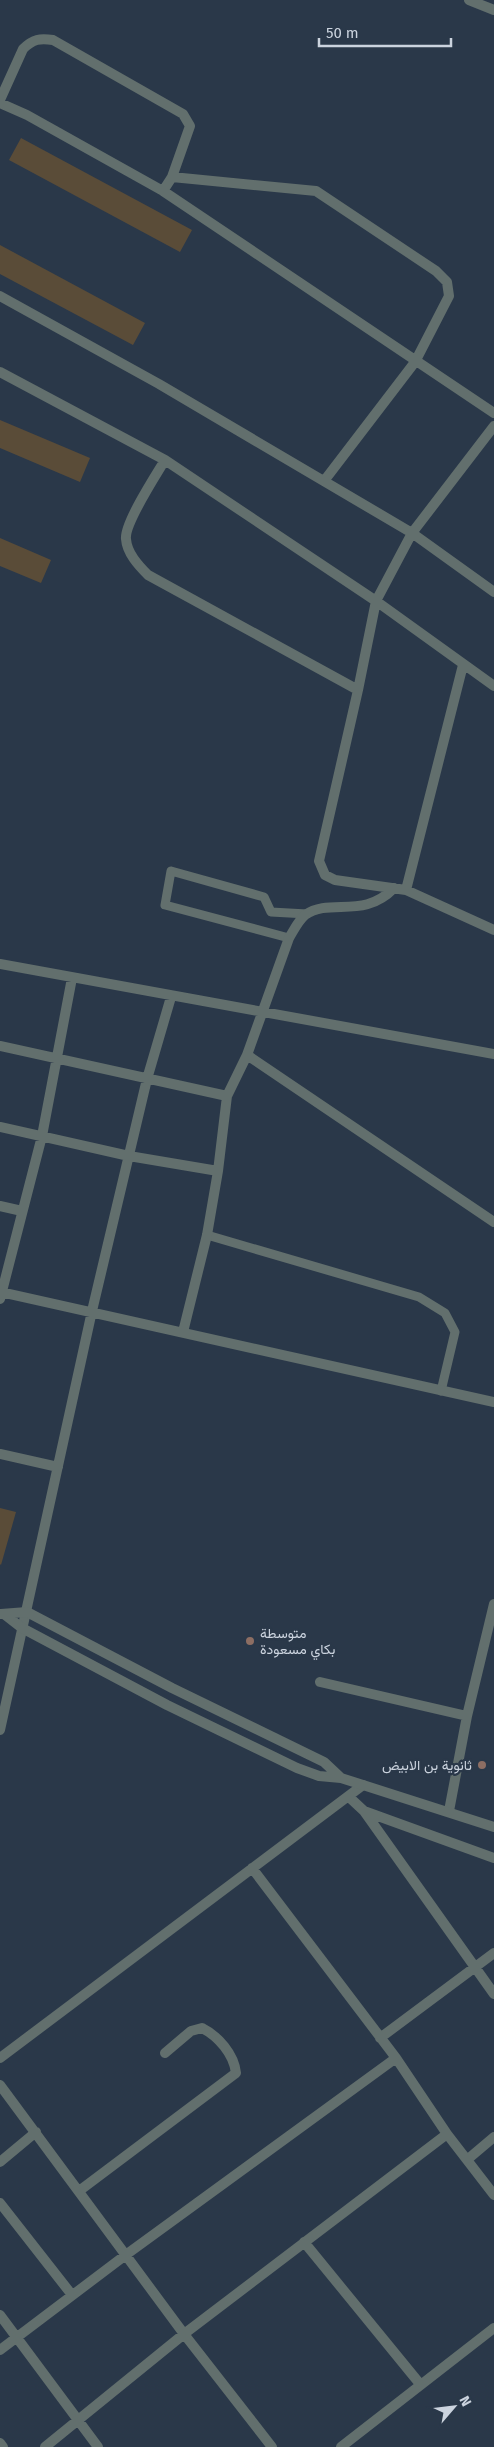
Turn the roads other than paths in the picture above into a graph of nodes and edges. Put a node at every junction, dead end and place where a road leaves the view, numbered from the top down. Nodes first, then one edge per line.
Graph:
1 (470, 0) edge
2 (494, 10) edge
3 (4, 79) edge
4 (0, 101) edge
5 (172, 177) junction
6 (163, 191) junction
7 (0, 296) edge
8 (415, 362) junction
9 (0, 372) edge
10 (494, 413) edge
11 (494, 426) edge
12 (165, 460) junction
13 (324, 481) junction
14 (412, 533) junction
15 (494, 592) edge
16 (376, 601) junction
17 (463, 665) junction
18 (494, 686) edge
19 (358, 690) junction
20 (394, 888) junction
21 (406, 890) junction
22 (307, 914) junction
23 (494, 929) edge
24 (289, 938) junction
25 (0, 964) edge
26 (72, 978) junction
27 (171, 997) junction
28 (264, 1011) junction
29 (0, 1046) edge
30 (494, 1054) edge
31 (247, 1055) junction
32 (56, 1058) junction
33 (147, 1079) junction
34 (227, 1096) junction
35 (0, 1126) edge
36 (42, 1136) junction
37 (129, 1156) junction
38 (218, 1171) junction
39 (0, 1206) edge
40 (22, 1211) junction
41 (494, 1222) edge
42 (207, 1235) junction
43 (1, 1294) edge
44 (92, 1311) junction
45 (183, 1332) junction
46 (441, 1391) junction
47 (494, 1402) edge
48 (0, 1454) edge
49 (58, 1467) junction
50 (494, 1604) edge
51 (26, 1612) junction
52 (2, 1614) edge
53 (22, 1628) junction
54 (320, 1682) dead end
55 (468, 1716) junction
56 (0, 1730) edge
57 (340, 1778) junction
58 (364, 1784) junction
59 (349, 1796) junction
60 (364, 1811) junction
61 (448, 1811) junction
62 (494, 1827) edge
63 (494, 1858) edge
64 (252, 1868) junction
65 (494, 1953) edge
66 (474, 1967) junction
67 (494, 1994) edge
68 (380, 2038) junction
69 (165, 2053) dead end
70 (0, 2058) edge
71 (396, 2058) junction
72 (0, 2085) edge
73 (36, 2132) junction
74 (448, 2134) junction
75 (494, 2137) edge
76 (468, 2159) junction
77 (0, 2162) edge
78 (79, 2191) junction
79 (494, 2195) edge
80 (0, 2203) edge
81 (304, 2242) junction
82 (127, 2254) junction
83 (72, 2295) junction
84 (0, 2315) edge
85 (494, 2328) edge
86 (184, 2334) junction
87 (17, 2337) junction
88 (0, 2350) edge
89 (420, 2384) junction
90 (77, 2421) junction
91 (0, 2443) edge
92 (343, 2446) edge
93 (3, 2447) edge
94 (45, 2447) edge
95 (98, 2447) edge
96 (272, 2447) edge

1 - 2 street
3 - 4 street
3 - 5 street
4 - 6 street
5 - 6 street
5 - 8 street
6 - 8 street
7 - 13 street
8 - 10 street
8 - 13 street
9 - 12 street
11 - 14 street
12 - 16 street
12 - 19 street
13 - 14 street
14 - 15 street
14 - 16 street
16 - 17 street
16 - 19 street
17 - 18 street
17 - 21 street
19 - 20 street
20 - 21 street
20 - 22 street
21 - 23 street
22 - 24 street
22 - 24 lane
24 - 28 street
25 - 26 street
26 - 27 street
26 - 32 street
27 - 28 street
27 - 33 street
28 - 30 street
28 - 31 street
29 - 32 street
31 - 34 street
31 - 41 street
32 - 33 street
32 - 36 street
33 - 34 street
33 - 37 street
34 - 38 street
35 - 36 street
36 - 37 street
36 - 40 street
37 - 38 street
37 - 44 street
38 - 42 street
39 - 40 street
40 - 43 street
42 - 45 street
42 - 46 lane
43 - 44 street
44 - 45 street
44 - 49 street
45 - 46 street
46 - 47 street
48 - 49 street
49 - 51 street
50 - 55 street
51 - 52 street
51 - 53 street
51 - 57 street
52 - 53 street
53 - 56 street
53 - 57 street
54 - 55 street
55 - 61 street
57 - 58 street
58 - 59 street
58 - 61 street
59 - 60 street
59 - 64 street
60 - 63 street
60 - 66 street
61 - 62 street
64 - 68 street
64 - 70 street
65 - 66 street
66 - 67 street
66 - 68 street
68 - 71 street
69 - 78 street
71 - 74 street
71 - 82 street
72 - 73 street
73 - 77 street
73 - 78 street
74 - 76 street
74 - 81 street
75 - 76 street
76 - 79 street
78 - 82 street
80 - 83 street
81 - 86 street
81 - 89 street
82 - 83 street
82 - 86 street
83 - 87 street
84 - 87 street
85 - 89 street
86 - 90 street
86 - 96 street
87 - 88 street
87 - 90 street
89 - 92 street
90 - 94 street
90 - 95 street
91 - 93 street

